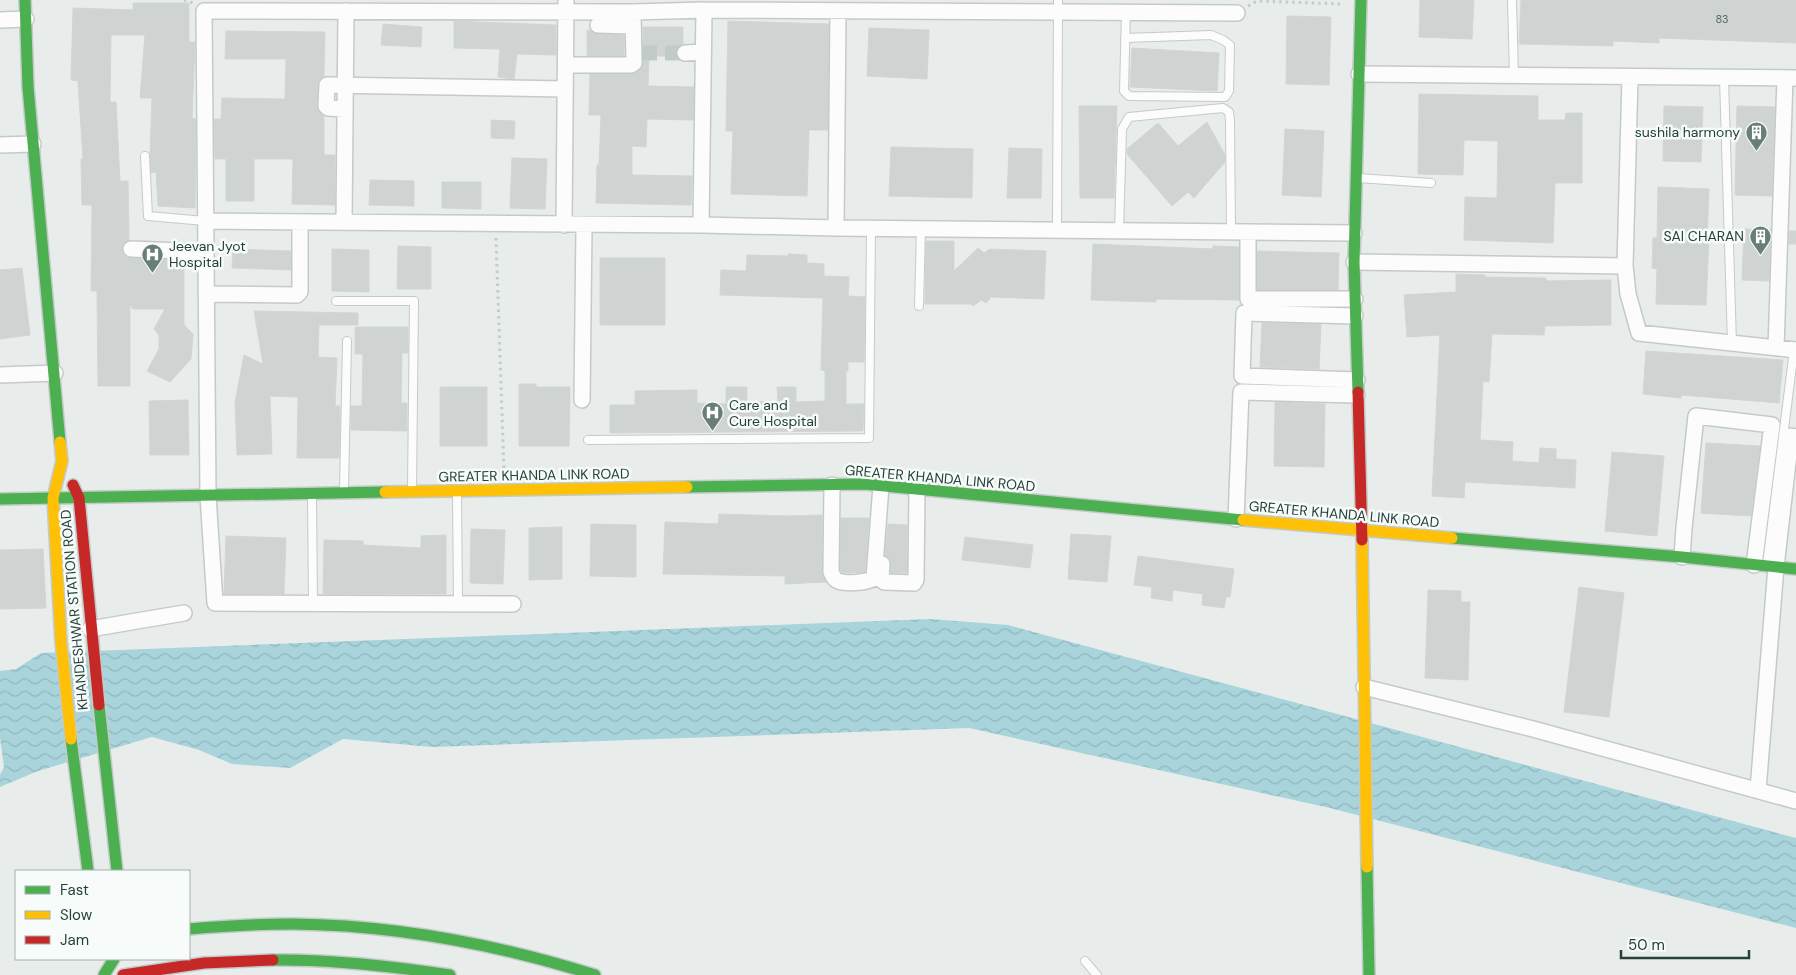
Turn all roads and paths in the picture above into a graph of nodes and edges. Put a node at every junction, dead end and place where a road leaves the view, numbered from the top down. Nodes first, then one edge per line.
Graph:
1 (25, 0) edge
2 (1512, 1) edge
3 (1361, 2) edge
4 (566, 6) edge
5 (1058, 6) edge
6 (704, 10) junction
7 (346, 11) junction
8 (838, 12) junction
9 (1126, 12) junction
10 (1237, 12) joint
11 (636, 16) junction
12 (26, 19) junction
13 (0, 20) edge
14 (598, 25) dead end
15 (1125, 38) junction
16 (703, 52) junction
17 (642, 53) dead end
18 (685, 53) tunnel mouth
19 (566, 65) junction
20 (1359, 74) junction
21 (1514, 76) junction
22 (1630, 77) junction
23 (1724, 78) junction
24 (1791, 78) edge
25 (345, 85) junction
26 (566, 89) junction
27 (33, 144) junction
28 (0, 145) edge
29 (145, 156) dead end
30 (1356, 178) junction
31 (1431, 183) dead end
32 (206, 221) junction
33 (300, 222) junction
34 (344, 222) junction
35 (496, 224) junction
36 (701, 224) junction
37 (564, 225) junction
38 (584, 225) junction
39 (836, 228) junction
40 (871, 228) junction
41 (921, 228) junction
42 (1057, 230) junction
43 (1119, 231) junction
44 (1230, 232) junction
45 (1248, 232) junction
46 (1354, 233) junction
47 (131, 249) dead end
48 (206, 252) junction
49 (1354, 262) junction
50 (1625, 266) junction
51 (206, 294) junction
52 (1355, 299) junction
53 (336, 301) dead end
54 (919, 306) dead end
55 (1355, 316) junction
56 (348, 341) dead end
57 (1732, 344) junction
58 (1776, 348) junction
59 (1795, 350) edge
60 (55, 372) junction
61 (0, 375) edge
62 (1357, 388) junction
63 (582, 400) dead end
64 (1796, 437) edge
65 (588, 440) dead end
66 (62, 461) junction
67 (832, 485) junction
68 (884, 486) junction
69 (918, 489) junction
70 (505, 490) junction
71 (457, 491) junction
72 (412, 492) junction
73 (344, 493) junction
74 (312, 494) junction
75 (208, 496) junction
76 (52, 498) junction
77 (79, 498) junction
78 (0, 499) edge
79 (1236, 519) junction
80 (1362, 531) junction
81 (1682, 558) junction
82 (1766, 566) junction
83 (1796, 569) edge
84 (313, 603) junction
85 (458, 604) junction
86 (512, 604) dead end
87 (184, 613) dead end
88 (91, 632) junction
89 (1364, 687) junction
90 (1758, 790) junction
91 (1796, 801) edge
92 (88, 870) edge
93 (117, 870) edge
94 (190, 929) edge
95 (530, 955) junction
96 (99, 960) edge
97 (113, 960) edge
98 (1085, 961) dead end
99 (527, 968) dead end
100 (566, 970) edge
101 (103, 975) edge
102 (123, 975) edge
103 (450, 975) edge
104 (595, 975) edge
105 (1097, 975) edge
106 (1369, 975) edge

1 - 12 street
2 - 21 lane
3 - 10 path
3 - 20 street
4 - 7 street
4 - 11 street
4 - 19 street
5 - 8 street
5 - 9 street
5 - 42 lane
6 - 8 street
6 - 11 street
6 - 16 street
7 - 25 street
7 - 32 street
8 - 39 street
9 - 10 street
9 - 15 lane
11 - 14 street
11 - 17 street
11 - 19 street
12 - 13 street
12 - 27 street
15 - 15 lane
16 - 18 street
16 - 36 street
19 - 26 street
20 - 21 street
20 - 30 street
21 - 22 street
22 - 23 street
22 - 50 street
23 - 24 street
23 - 57 lane
24 - 58 street
25 - 26 street
25 - 34 street
26 - 37 street
27 - 28 street
27 - 60 street
29 - 32 lane
30 - 31 lane
30 - 46 street
32 - 33 street
32 - 48 street
33 - 34 street
33 - 51 street
34 - 35 street
35 - 37 street
35 - 70 path
36 - 38 street
36 - 39 street
37 - 38 street
38 - 63 street
39 - 40 street
40 - 41 street
40 - 65 lane
41 - 42 street
41 - 54 lane
42 - 43 street
43 - 44 street
43 - 44 lane
44 - 45 street
45 - 46 street
45 - 52 street
46 - 49 street
47 - 48 street
48 - 51 street
49 - 50 street
49 - 52 street
50 - 57 street
51 - 75 street
52 - 55 street
53 - 72 lane
55 - 62 street
55 - 62 street
56 - 73 lane
57 - 58 street
58 - 59 street
59 - 82 lane
60 - 61 street
60 - 66 street
62 - 79 street
62 - 80 street
64 - 82 street
66 - 76 street, KHANDESHWAR STATION ROAD
66 - 77 street, KHANDESHWAR STATION ROAD
67 - 68 street, GREATER KHANDA LINK ROAD
67 - 68 street
67 - 70 street, GREATER KHANDA LINK ROAD
68 - 69 street, GREATER KHANDA LINK ROAD
68 - 69 street
69 - 79 street, GREATER KHANDA LINK ROAD
70 - 71 street, GREATER KHANDA LINK ROAD
71 - 72 street, GREATER KHANDA LINK ROAD
71 - 85 lane
72 - 73 street, GREATER KHANDA LINK ROAD
73 - 74 street, GREATER KHANDA LINK ROAD
74 - 75 street, GREATER KHANDA LINK ROAD
74 - 84 lane
75 - 77 street, GREATER KHANDA LINK ROAD
75 - 84 street
76 - 77 street, GREATER KHANDA LINK ROAD
76 - 78 street, GREATER KHANDA LINK ROAD
76 - 92 street, KHANDESHWAR STATION ROAD
77 - 88 street, KHANDESHWAR STATION ROAD
79 - 80 street, GREATER KHANDA LINK ROAD
80 - 81 street, GREATER KHANDA LINK ROAD
80 - 89 street
81 - 82 street, GREATER KHANDA LINK ROAD
81 - 82 street
82 - 83 street, GREATER KHANDA LINK ROAD
82 - 90 street
84 - 85 street
85 - 86 street
87 - 88 street
88 - 93 street, KHANDESHWAR STATION ROAD
89 - 90 street
89 - 106 street
90 - 91 street
94 - 95 street
95 - 99 street
95 - 100 street
96 - 101 street
97 - 101 street
98 - 105 lane
100 - 104 street
102 - 103 street

